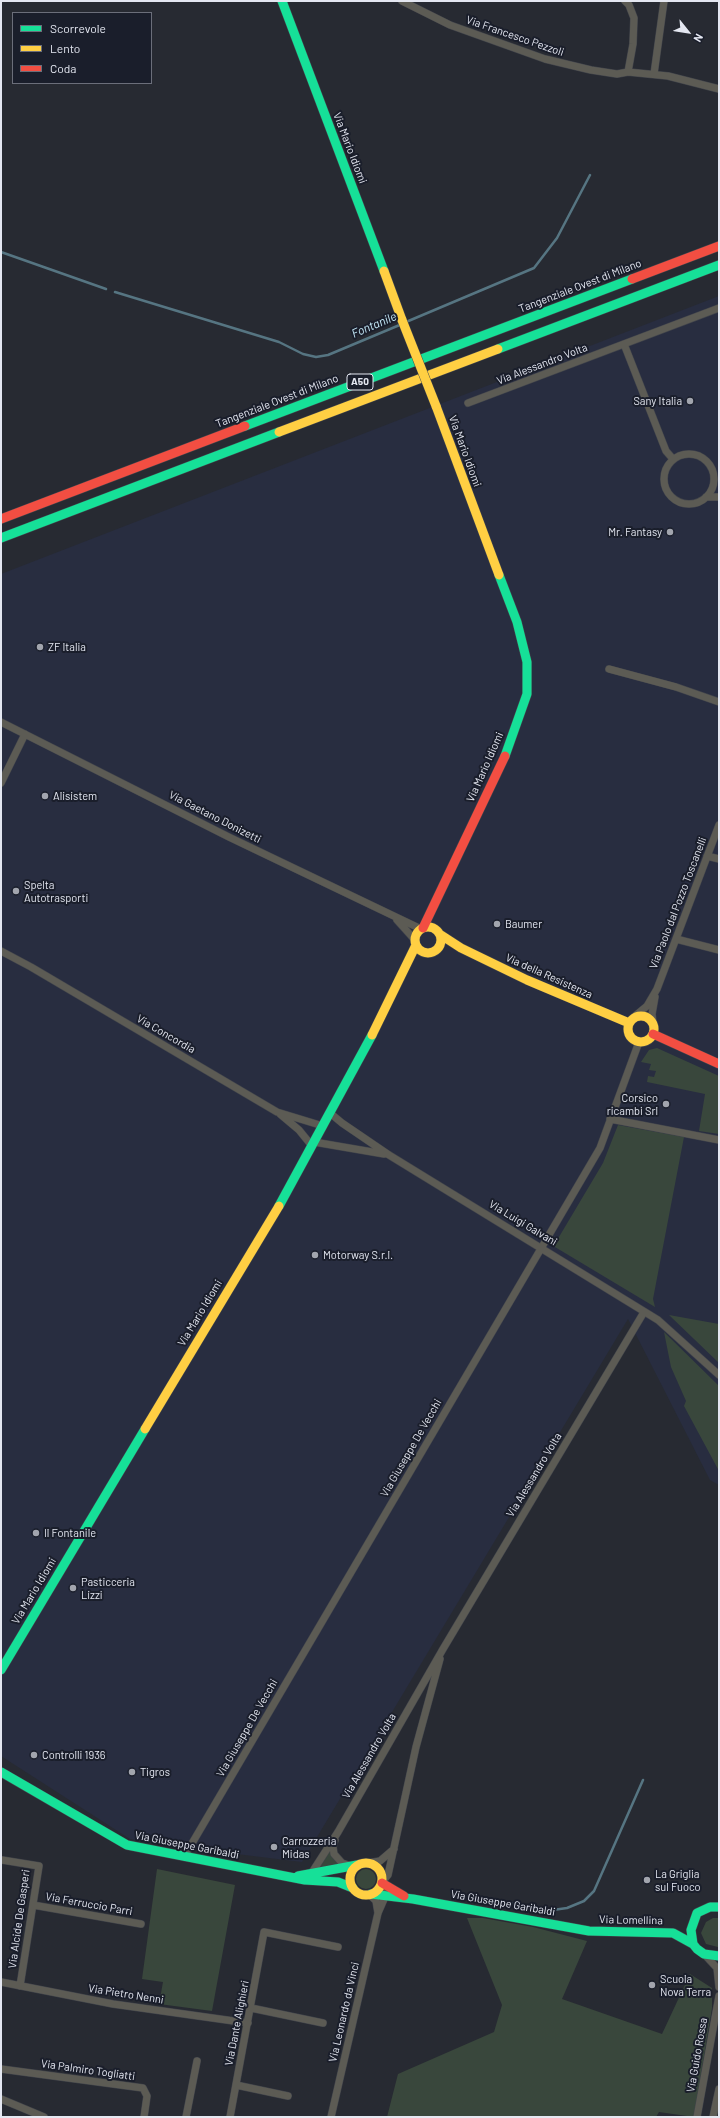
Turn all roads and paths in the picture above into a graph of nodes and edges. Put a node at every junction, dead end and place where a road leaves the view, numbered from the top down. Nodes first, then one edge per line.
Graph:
1 (282, 1) edge
2 (402, 1) edge
3 (625, 1) edge
4 (664, 1) edge
5 (628, 72) junction
6 (654, 74) junction
7 (719, 89) edge
8 (719, 246) edge
9 (719, 265) edge
10 (719, 308) edge
11 (624, 344) junction
12 (468, 403) dead end
13 (673, 460) junction
14 (714, 475) junction
15 (719, 486) edge
16 (706, 497) junction
17 (719, 498) edge
18 (1, 519) edge
19 (1, 538) edge
20 (609, 669) dead end
21 (719, 702) edge
22 (1, 722) edge
23 (25, 734) junction
24 (1, 783) edge
25 (719, 825) edge
26 (707, 856) junction
27 (719, 859) edge
28 (433, 908) junction
29 (396, 918) junction
30 (422, 929) junction
31 (439, 932) junction
32 (676, 939) junction
33 (415, 942) junction
34 (461, 948) junction
35 (438, 950) junction
36 (719, 950) edge
37 (1, 951) edge
38 (423, 953) junction
39 (407, 962) junction
40 (657, 989) junction
41 (636, 1016) junction
42 (629, 1023) junction
43 (653, 1023) junction
44 (654, 1034) junction
45 (639, 1042) junction
46 (719, 1064) edge
47 (277, 1112) junction
48 (330, 1113) junction
49 (610, 1118) junction
50 (324, 1126) junction
51 (719, 1140) edge
52 (313, 1144) junction
53 (389, 1155) junction
54 (541, 1247) junction
55 (644, 1312) junction
56 (719, 1376) edge
57 (443, 1649) junction
58 (1, 1670) edge
59 (1, 1772) edge
60 (338, 1832) junction
61 (394, 1849) junction
62 (184, 1857) junction
63 (2, 1860) dead end
64 (368, 1863) junction
65 (354, 1866) junction
66 (311, 1874) junction
67 (292, 1877) junction
68 (381, 1884) junction
69 (353, 1888) junction
70 (370, 1894) junction
71 (384, 1897) junction
72 (413, 1899) junction
73 (719, 1902) edge
74 (33, 1905) junction
75 (715, 1907) edge
76 (378, 1913) junction
77 (693, 1920) junction
78 (141, 1924) dead end
79 (589, 1931) joint
80 (673, 1933) junction
81 (693, 1944) junction
82 (338, 1947) dead end
83 (704, 1954) junction
84 (719, 1956) edge
85 (719, 1967) edge
86 (717, 1975) junction
87 (1, 1982) edge
88 (20, 1986) junction
89 (719, 1987) edge
90 (719, 1996) edge
91 (251, 2008) junction
92 (248, 2023) junction
93 (324, 2023) dead end
94 (197, 2061) dead end
95 (1, 2069) edge
96 (236, 2085) junction
97 (719, 2089) edge
98 (288, 2096) dead end
99 (1, 2099) edge
100 (44, 2117) edge
101 (144, 2117) edge
102 (186, 2117) edge
103 (230, 2117) edge
104 (331, 2117) edge
105 (697, 2117) edge
106 (713, 2117) edge

1 - 28 main road, Via Mario Idiomi, bridge
2 - 5 street, Via Francesco Pezzoli
3 - 5 street
4 - 6 street
5 - 6 street, Via Francesco Pezzoli
6 - 7 street, Via Francesco Pezzoli
8 - 18 main road, Tangenziale Ovest di Milano / A50
9 - 19 main road, A50
10 - 11 street, Via Alessandro Volta
11 - 12 street, Via Alessandro Volta
11 - 13 street
13 - 14 street
13 - 16 street
14 - 15 street
14 - 16 street
16 - 17 street
20 - 21 street
22 - 23 street, Via Gaetano Donizetti
23 - 24 street
23 - 29 street, Via Gaetano Donizetti
25 - 26 street, Via Paolo dal Pozzo Toscanelli
26 - 27 street
26 - 32 street, Via Paolo dal Pozzo Toscanelli
28 - 30 main road, Via Mario Idiomi
28 - 31 main road
29 - 30 street, Via Gaetano Donizetti
29 - 33 street, Via Gaetano Donizetti
30 - 31 main road
30 - 33 main road
31 - 34 main road, Via della Resistenza
31 - 35 main road
32 - 36 street
32 - 40 street, Via Paolo dal Pozzo Toscanelli
33 - 38 main road
33 - 39 main road, Via Mario Idiomi
34 - 35 main road
34 - 42 main road, Via della Resistenza
35 - 38 main road
37 - 47 street, Via Concordia
38 - 39 main road
39 - 48 main road, Via Mario Idiomi
40 - 41 street, Via Paolo dal Pozzo Toscanelli
40 - 43 street, Via Paolo dal Pozzo Toscanelli
41 - 42 main road
41 - 43 main road
42 - 45 main road
43 - 44 main road
44 - 45 main road
44 - 46 main road
45 - 49 street, Via Giuseppe De Vecchi
47 - 50 street, Via Concordia
47 - 52 street
48 - 50 main road, Via Mario Idiomi
48 - 53 street, Via Luigi Galvani
49 - 51 street
49 - 54 street, Via Giuseppe De Vecchi
50 - 52 main road, Via Mario Idiomi
52 - 53 street, Via Luigi Galvani
52 - 58 main road, Via Mario Idiomi
53 - 54 street, Via Luigi Galvani
54 - 55 street, Via Luigi Galvani
54 - 62 street, Via Giuseppe De Vecchi
55 - 56 street, Via Luigi Galvani
55 - 57 street, Via Alessandro Volta
57 - 60 street, Via Alessandro Volta
57 - 61 street, Via Alessandro Volta
59 - 62 main road, Via Giuseppe Garibaldi
60 - 65 street, Via Alessandro Volta
60 - 66 street, Via Alessandro Volta
61 - 64 street
61 - 68 street, Via Alessandro Volta
62 - 67 main road, Via Giuseppe Garibaldi
63 - 74 street, Via Alcide De Gasperi
64 - 65 main road
64 - 68 main road
65 - 66 main road, Via Giuseppe Garibaldi
65 - 69 main road
66 - 67 main road, Via Giuseppe Garibaldi
67 - 69 main road, Via Giuseppe Garibaldi
68 - 70 main road
68 - 71 street
68 - 72 main road, Via Giuseppe Garibaldi
69 - 70 main road
70 - 71 main road, Via Giuseppe Garibaldi
70 - 76 street
71 - 72 main road, Via Giuseppe Garibaldi
71 - 76 street, Via Leonardo da Vinci
72 - 79 main road, Via Giuseppe Garibaldi
73 - 75 street
74 - 78 street, Via Ferruccio Parri
74 - 88 street, Via Alcide De Gasperi
75 - 77 main road, Via Lomellina
76 - 104 street, Via Leonardo da Vinci
77 - 80 main road, Via Lomellina
77 - 81 main road
79 - 80 main road, Via Lomellina
80 - 81 main road, Via Lomellina
81 - 83 main road, Via Lomellina
82 - 91 street, Via Dante Alighieri
83 - 84 main road
83 - 86 street
85 - 86 street
86 - 89 street
87 - 88 street, Via Pietro Nenni
88 - 92 street, Via Pietro Nenni
90 - 105 street, Via Guido Rossa
91 - 92 street, Via Dante Alighieri
91 - 93 street
92 - 96 street, Via Dante Alighieri
94 - 102 street
95 - 101 street, Via Palmiro Togliatti
96 - 98 street
96 - 103 street, Via Dante Alighieri
97 - 106 street
99 - 100 street

